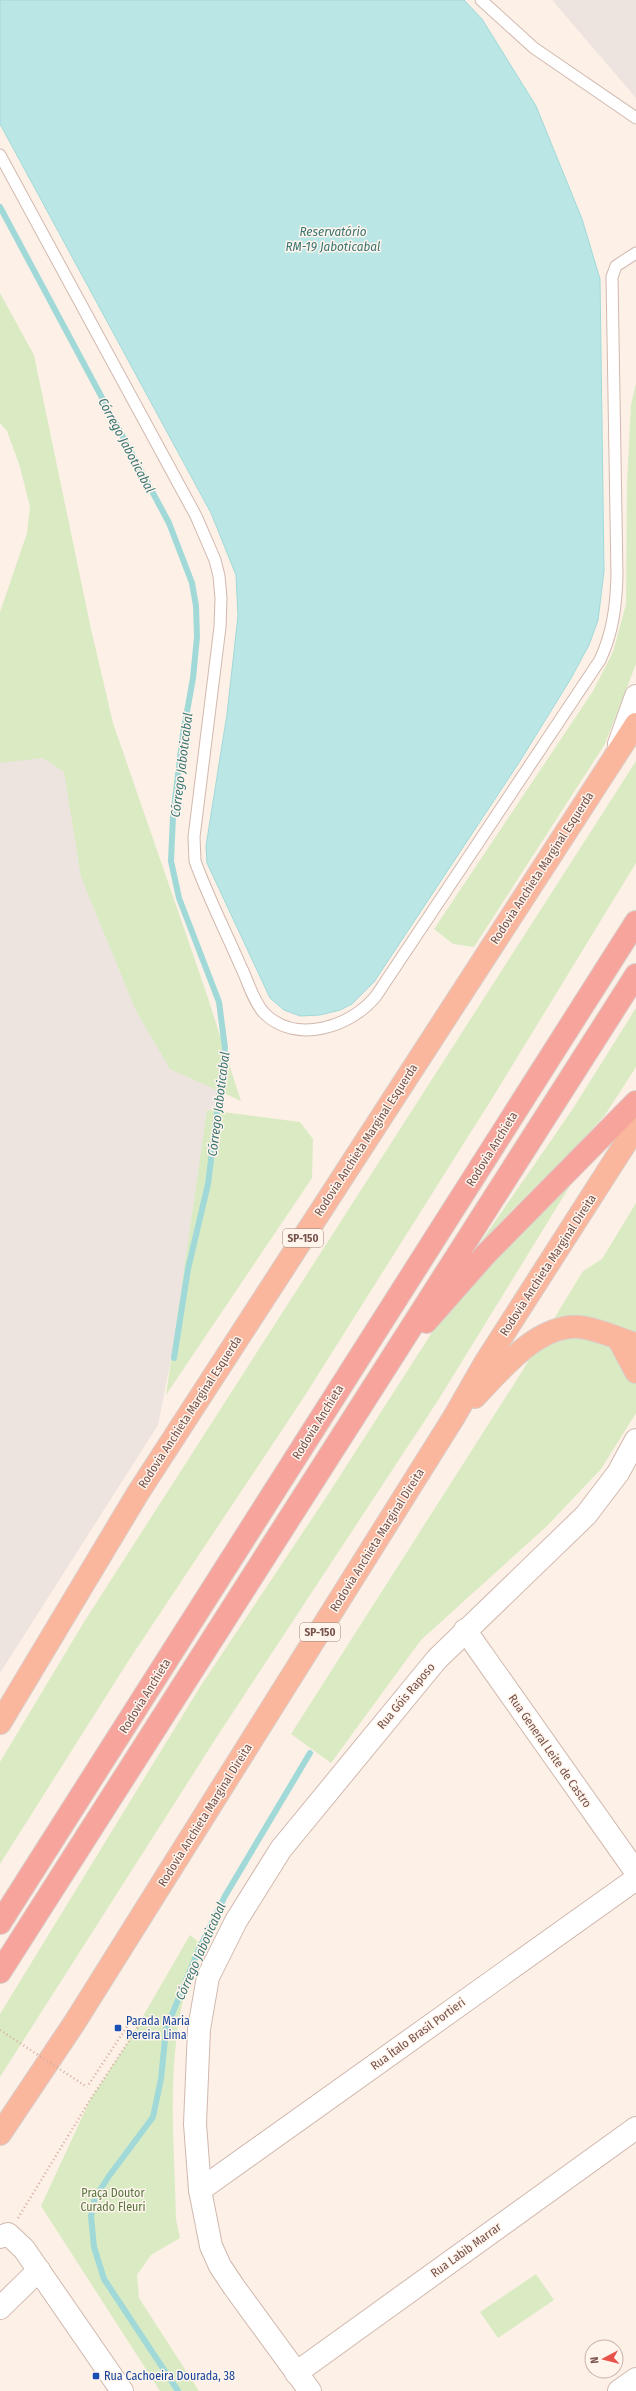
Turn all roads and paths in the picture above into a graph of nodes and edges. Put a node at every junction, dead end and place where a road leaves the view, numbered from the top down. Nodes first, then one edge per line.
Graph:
1 (481, 0) edge
2 (636, 118) edge
3 (0, 155) edge
4 (636, 254) edge
5 (636, 696) edge
6 (636, 724) edge
7 (613, 759) junction
8 (636, 922) edge
9 (636, 975) edge
10 (636, 1102) edge
11 (636, 1127) edge
12 (628, 1342) edge
13 (636, 1372) edge
14 (374, 1382) junction
15 (454, 1418) junction
16 (636, 1440) edge
17 (465, 1630) junction
18 (0, 1723) edge
19 (636, 1872) edge
20 (636, 1879) edge
21 (0, 1923) edge
22 (0, 1972) edge
23 (0, 2030) edge
24 (636, 2128) edge
25 (0, 2134) edge
26 (200, 2190) junction
27 (4, 2236) edge
28 (39, 2270) junction
29 (0, 2308) edge
30 (296, 2373) junction
31 (636, 2379) edge
32 (122, 2391) edge
33 (310, 2391) edge
34 (619, 2391) edge

1 - 2 lane
3 - 4 lane
5 - 7 street
6 - 7 highway, Rodovia Anchieta Marginal Esquerda / SP-150
7 - 18 highway, Rodovia Anchieta Marginal Esquerda / SP-150
8 - 21 highway, Rodovia Anchieta
9 - 14 highway, Rodovia Anchieta
10 - 14 highway
11 - 15 highway, Rodovia Anchieta Marginal Direita / SP-150
12 - 13 highway
12 - 15 highway
14 - 22 highway, Rodovia Anchieta
15 - 25 highway, Rodovia Anchieta Marginal Direita / SP-150
16 - 17 street, Rua Góis Raposo
17 - 19 street, Rua General Leite de Castro
17 - 26 street, Rua Góis Raposo
20 - 26 street, Rua Ítalo Brasil Portieri
23 - 27 path, bridge
24 - 30 street, Rua Labib Marrar
26 - 30 street, Rua Góis Raposo
27 - 28 street
28 - 29 street
28 - 32 street
30 - 33 street, Rua Góis Raposo
31 - 34 street

